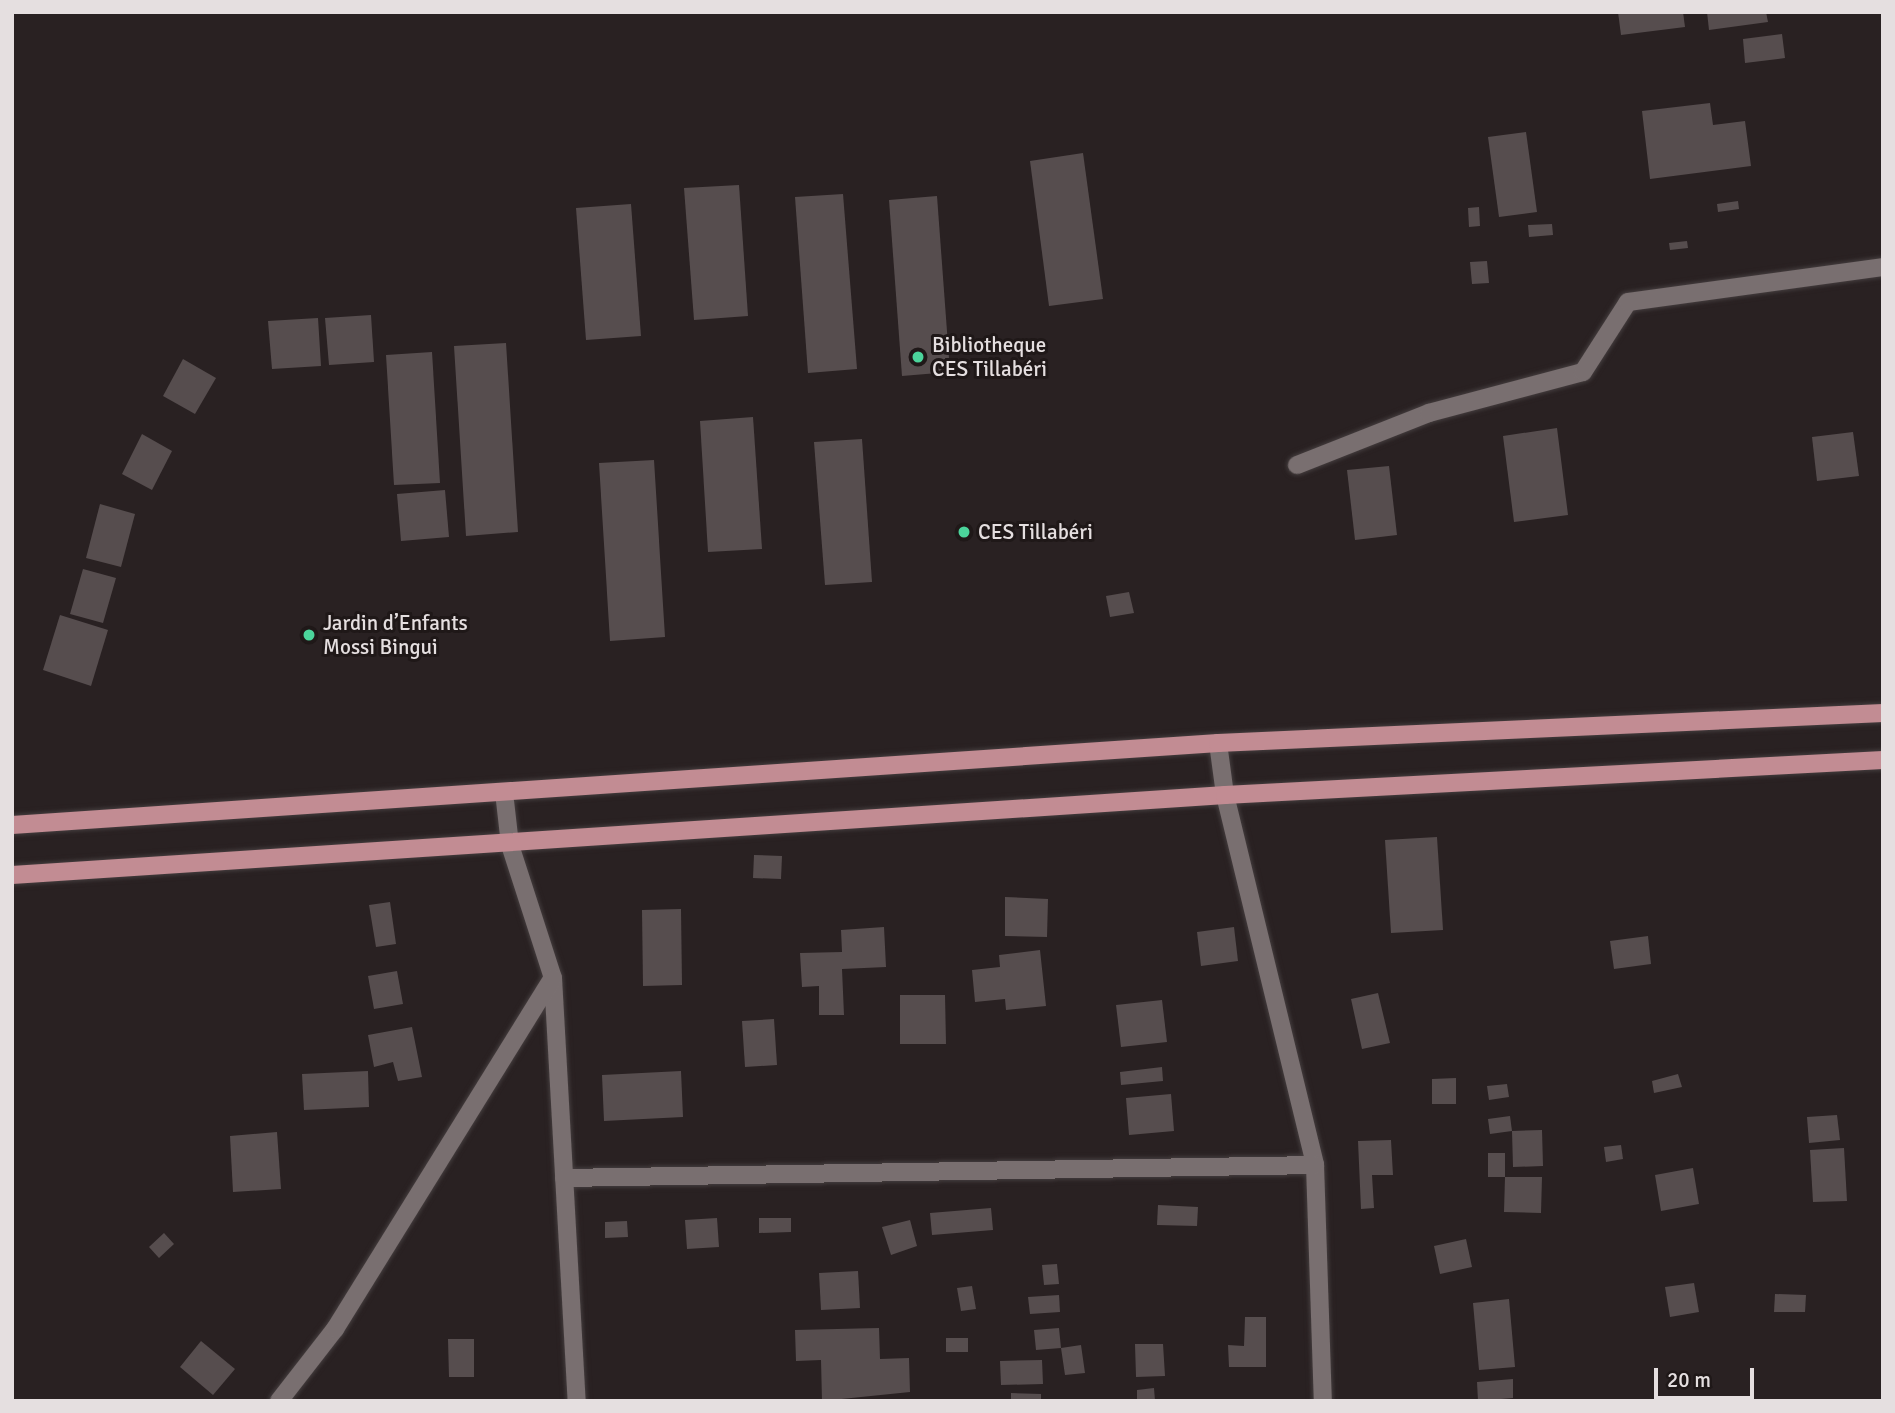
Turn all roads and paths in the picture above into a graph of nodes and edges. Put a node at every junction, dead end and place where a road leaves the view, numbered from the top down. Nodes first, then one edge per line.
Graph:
1 (1883, 267) edge
2 (1297, 465) dead end
3 (1883, 713) edge
4 (1218, 743) junction
5 (1883, 760) edge
6 (504, 792) junction
7 (1225, 795) junction
8 (12, 825) edge
9 (510, 845) junction
10 (12, 875) edge
11 (553, 978) junction
12 (1315, 1165) junction
13 (564, 1178) junction
14 (279, 1401) edge
15 (577, 1401) edge
16 (1323, 1401) edge

1 - 2 street
3 - 4 main road
4 - 6 main road
4 - 7 street
5 - 7 main road
6 - 8 main road
6 - 9 street
7 - 9 main road
7 - 12 street
9 - 10 main road
9 - 11 street
11 - 13 street
11 - 14 street
12 - 13 street
12 - 16 street
13 - 15 street

